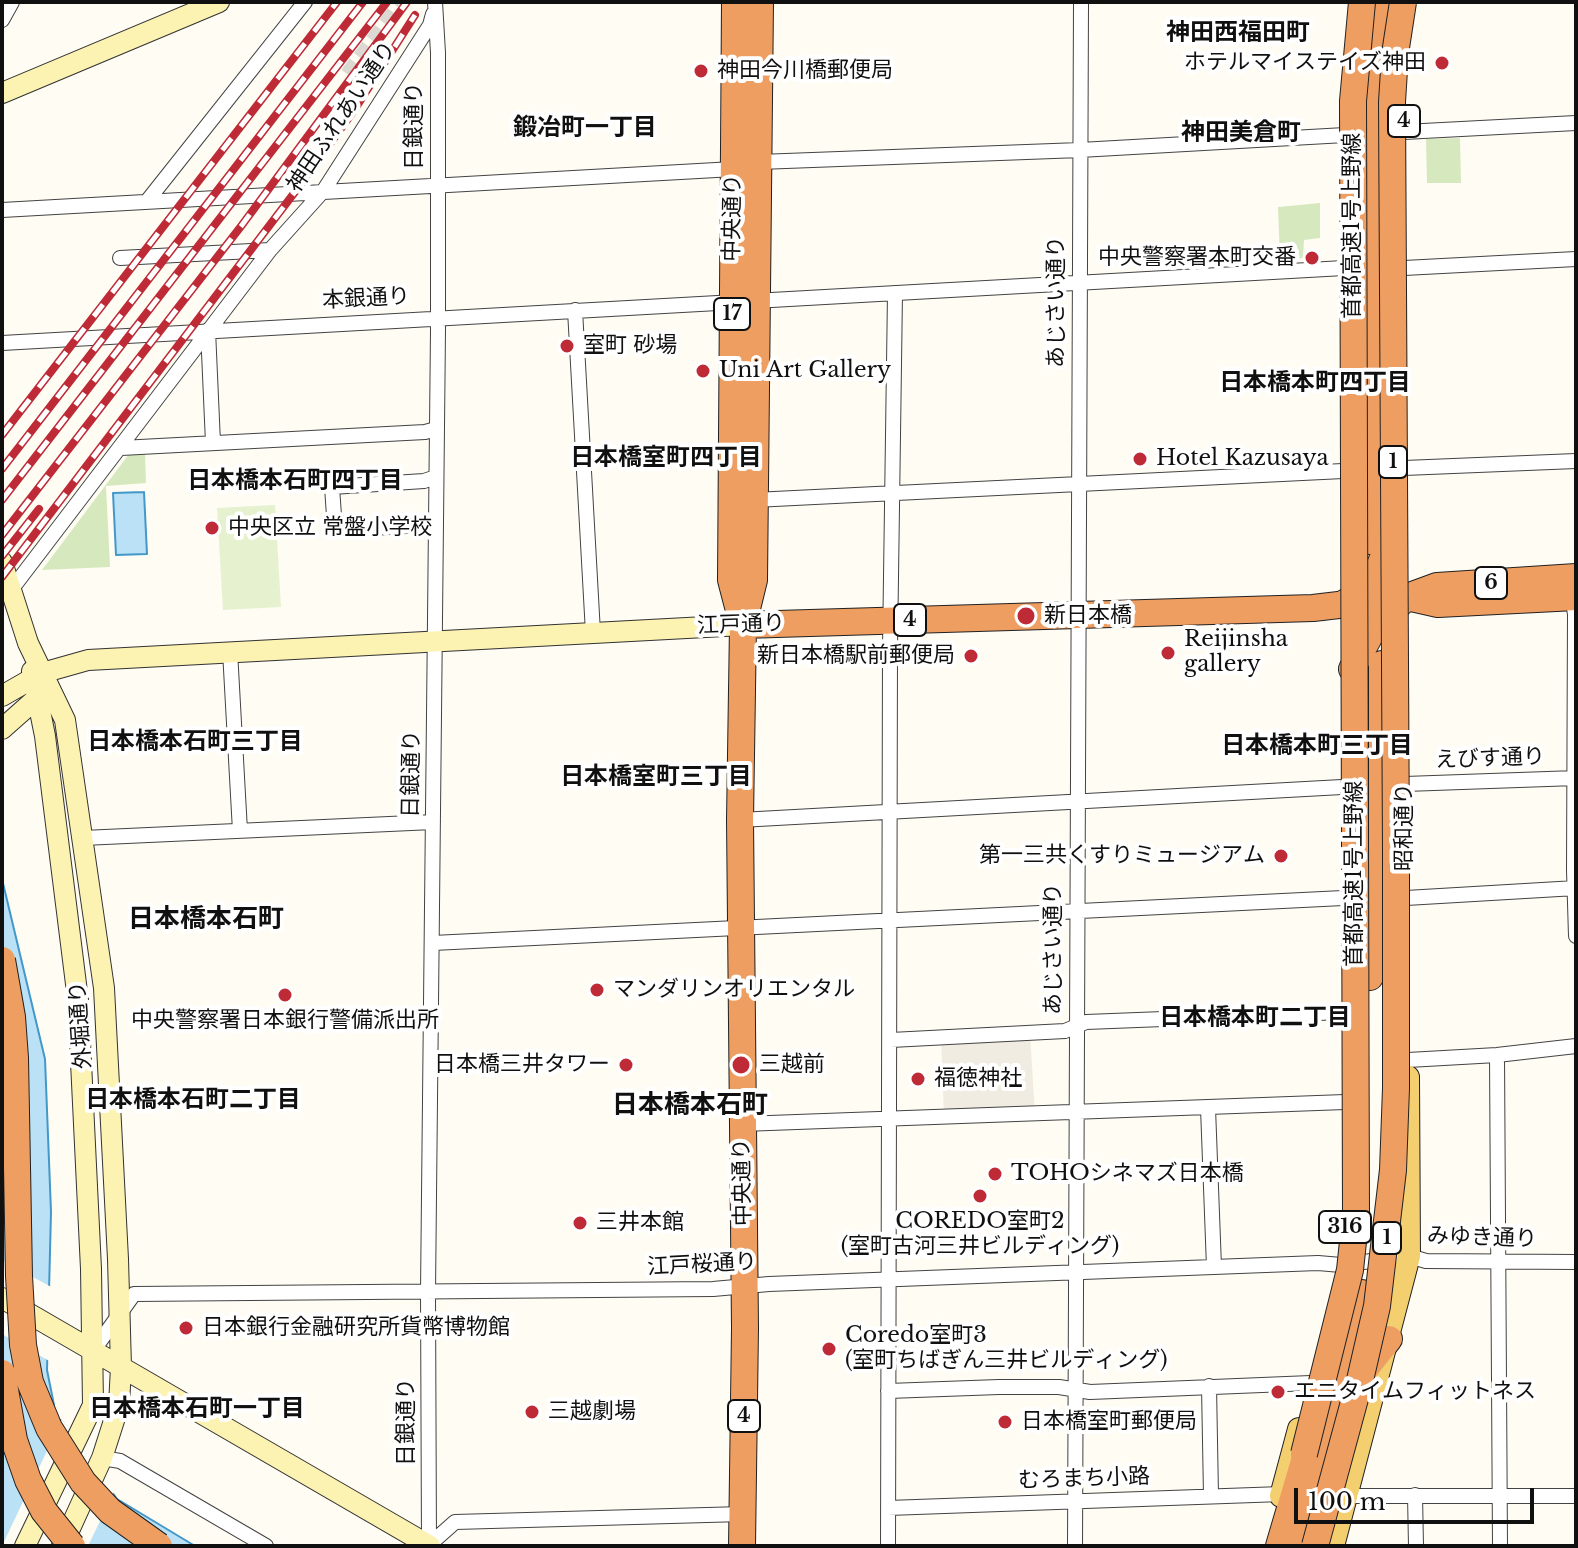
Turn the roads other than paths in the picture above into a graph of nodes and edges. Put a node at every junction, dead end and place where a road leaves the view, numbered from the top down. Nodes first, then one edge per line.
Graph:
1 (12, 2) edge
2 (219, 2) edge
3 (305, 2) edge
4 (735, 2) edge
5 (760, 2) edge
6 (1081, 2) edge
7 (1351, 2) edge
8 (1362, 2) edge
9 (1384, 2) edge
10 (1403, 2) edge
11 (1415, 2) edge
12 (437, 4) edge
13 (2, 20) edge
14 (416, 46) junction
15 (438, 53) junction
16 (2, 93) edge
17 (1576, 123) edge
18 (1404, 132) junction
19 (1345, 135) junction
20 (1080, 150) junction
21 (746, 165) junction
22 (437, 184) junction
23 (324, 190) junction
24 (1344, 194) junction
25 (148, 200) junction
26 (2, 210) edge
27 (1404, 212) junction
28 (270, 250) junction
29 (120, 258) dead end
30 (1576, 259) edge
31 (1576, 267) edge
32 (1344, 268) junction
33 (1391, 268) junction
34 (1079, 281) junction
35 (895, 293) junction
36 (744, 300) junction
37 (575, 310) junction
38 (1380, 314) junction
39 (438, 317) junction
40 (208, 330) junction
41 (2, 343) edge
42 (436, 429) junction
43 (213, 443) junction
44 (121, 448) junction
45 (1576, 461) edge
46 (1343, 471) junction
47 (436, 477) junction
48 (1404, 477) junction
49 (1079, 484) junction
50 (893, 493) junction
51 (754, 500) junction
52 (436, 521) junction
53 (2, 562) edge
54 (11, 590) junction
55 (1575, 590) edge
56 (1407, 597) junction
57 (1341, 605) junction
58 (1078, 616) junction
59 (892, 621) junction
60 (743, 625) junction
61 (593, 633) junction
62 (435, 641) junction
63 (230, 651) junction
64 (41, 684) junction
65 (1343, 694) junction
66 (2, 696) edge
67 (2, 729) edge
68 (1575, 778) edge
69 (1405, 784) junction
70 (1342, 787) junction
71 (1077, 801) junction
72 (891, 811) junction
73 (740, 820) junction
74 (433, 822) junction
75 (240, 831) junction
76 (83, 838) junction
77 (1575, 888) edge
78 (1406, 898) junction
79 (1356, 900) junction
80 (1077, 912) junction
81 (891, 922) junction
82 (740, 928) junction
83 (1576, 936) edge
84 (433, 943) junction
85 (2, 960) edge
86 (1407, 1010) junction
87 (1344, 1012) junction
88 (1076, 1027) junction
89 (891, 1040) junction
90 (1576, 1046) edge
91 (1497, 1055) junction
92 (1408, 1060) junction
93 (1345, 1102) junction
94 (1208, 1108) junction
95 (1076, 1113) junction
96 (891, 1119) junction
97 (742, 1124) junction
98 (1409, 1256) junction
99 (1498, 1261) junction
100 (1576, 1262) edge
101 (1341, 1265) junction
102 (1214, 1267) junction
103 (1076, 1272) junction
104 (889, 1279) junction
105 (745, 1286) junction
106 (428, 1292) junction
107 (2, 1298) edge
108 (120, 1314) junction
109 (1389, 1339) junction
110 (93, 1351) junction
111 (121, 1367) junction
112 (2, 1373) edge
113 (1311, 1383) junction
114 (1209, 1386) junction
115 (1075, 1389) junction
116 (888, 1391) junction
117 (1313, 1457) junction
118 (102, 1458) junction
119 (1282, 1494) junction
120 (1415, 1495) junction
121 (1211, 1496) junction
122 (1347, 1496) junction
123 (1500, 1496) junction
124 (1576, 1496) edge
125 (1075, 1501) junction
126 (888, 1508) junction
127 (743, 1514) junction
128 (25, 1546) edge
129 (62, 1546) edge
130 (72, 1546) edge
131 (159, 1546) edge
132 (266, 1546) edge
133 (429, 1546) edge
134 (742, 1546) edge
135 (888, 1546) edge
136 (1075, 1546) edge
137 (1268, 1546) edge
138 (1279, 1546) edge
139 (1299, 1546) edge
140 (1315, 1546) edge
141 (1333, 1546) edge
142 (1416, 1546) edge
143 (1500, 1546) edge

1 - 13 street
2 - 16 main road
3 - 25 street
4 - 21 highway, 中央通り / 17
5 - 21 highway, 中央通り / 17
6 - 20 street, あじさい通り
7 - 19 highway
8 - 117 highway, 首都高速1号上野線 / 1, bridge
9 - 33 highway
10 - 140 highway, 首都高速1号上野線 / 1, bridge
11 - 18 highway, 昭和通り / 4
12 - 14 street, 神田ふれあい通り
12 - 15 street, 日銀通り
14 - 15 street
14 - 23 street, 神田ふれあい通り
15 - 22 street, 日銀通り
17 - 18 street
18 - 27 highway, 昭和通り / 4
19 - 20 street
19 - 24 highway
20 - 21 street
20 - 34 street, あじさい通り
21 - 22 street
21 - 36 highway, 中央通り / 17
22 - 23 street
22 - 39 street, 日銀通り
23 - 25 street
23 - 28 street, 神田ふれあい通り
24 - 32 highway
24 - 38 highway
25 - 26 street
27 - 33 highway, 昭和通り / 4
27 - 38 highway
28 - 29 street
28 - 40 street, 神田ふれあい通り
30 - 31 street
30 - 33 street
32 - 34 street, 本銀通り
32 - 46 highway
33 - 38 highway
33 - 48 highway, 昭和通り / 4
34 - 35 street, 本銀通り
34 - 49 street, あじさい通り
35 - 36 street, 本銀通り
35 - 50 street
36 - 37 street, 本銀通り
36 - 51 highway, 中央通り / 17
36 - 60 highway, 中央通り / 17
37 - 39 street, 本銀通り
37 - 61 street
39 - 40 street, 本銀通り
39 - 42 street, 日銀通り
40 - 41 street, 本銀通り
40 - 43 street
40 - 44 street, 神田ふれあい通り
42 - 43 street
42 - 47 street, 日銀通り
43 - 44 street
44 - 54 street, 神田ふれあい通り
45 - 48 street
46 - 49 street
46 - 57 highway
47 - 52 street, 日銀通り
47 - 52 street
48 - 56 highway, 昭和通り / 4
48 - 57 highway
49 - 50 street
49 - 58 street, あじさい通り
50 - 51 street
50 - 59 street
51 - 60 highway, 中央通り / 17
52 - 62 street, 日銀通り
53 - 54 main road, 外堀通り
54 - 64 main road, 外堀通り
55 - 56 highway, 江戸通り / 6
55 - 68 street
56 - 57 highway, 江戸通り / 4
56 - 65 highway
56 - 69 main road, 昭和通り
57 - 58 highway, 江戸通り / 4
57 - 65 main road
58 - 59 highway, 江戸通り / 4
58 - 71 street, あじさい通り
59 - 60 highway, 江戸通り / 4
59 - 72 street
60 - 61 main road, 江戸通り
60 - 73 highway, 中央通り / 4
61 - 62 main road, 江戸通り
62 - 63 main road, 江戸通り
62 - 74 street, 日銀通り
63 - 64 main road, 江戸通り
63 - 75 street
64 - 66 main road, 江戸通り
64 - 67 main road, 江戸通り
64 - 76 main road, 外堀通り
64 - 110 main road, 外堀通り
65 - 70 main road
68 - 69 street, えびす通り
68 - 77 street
69 - 78 main road, 昭和通り
70 - 71 street
70 - 79 main road
71 - 72 street
71 - 80 street, あじさい通り
72 - 73 street
72 - 81 street
73 - 82 highway, 中央通り / 4
74 - 75 street
74 - 84 street, 日銀通り
75 - 76 street
76 - 108 main road, 外堀通り
77 - 78 street
77 - 83 street
78 - 86 main road, 昭和通り
79 - 80 street
79 - 86 highway
79 - 87 highway
79 - 117 highway, bridge
80 - 81 street
80 - 88 street, あじさい通り
81 - 82 street
81 - 89 street
82 - 84 street
82 - 97 highway, 中央通り / 4
84 - 106 street, 日銀通り
85 - 131 highway, bridge
86 - 92 main road, 昭和通り
87 - 88 street
87 - 93 main road, 316
88 - 89 street
88 - 95 street, あじさい通り
89 - 96 street
90 - 91 street
91 - 92 street
91 - 99 street
92 - 98 main road, 昭和通り
93 - 94 street
93 - 101 main road, 316
94 - 95 street
94 - 102 street
95 - 96 street
95 - 103 street, あじさい通り
96 - 97 street
96 - 104 street
97 - 105 highway, 中央通り / 4
98 - 99 street, みゆき通り
98 - 101 street, みゆき通り
98 - 109 main road, 昭和通り
99 - 100 street, みゆき通り
99 - 123 street
101 - 102 street, 江戸桜通り
101 - 113 main road, 316
102 - 103 street, 江戸桜通り
103 - 104 street, 江戸桜通り
103 - 115 street, あじさい通り
104 - 105 street, 江戸桜通り
104 - 116 street
105 - 106 street, 江戸桜通り
105 - 127 highway, 中央通り / 4
106 - 108 street, 江戸桜通り
106 - 133 street, 日銀通り
107 - 110 main road
108 - 110 street, 江戸桜通り
108 - 111 main road, 外堀通り
109 - 117 highway
109 - 122 main road, 昭和通り
110 - 111 main road
110 - 128 main road, 外堀通り, bridge
111 - 118 main road, 外堀通り
111 - 133 main road
112 - 130 highway, bridge
113 - 114 street
113 - 119 main road, 316
114 - 115 street
114 - 121 street
115 - 116 street
115 - 125 street, あじさい通り
116 - 126 street
117 - 138 highway, 首都高速1号上野線 / 1
117 - 139 highway
118 - 129 main road, 外堀通り, bridge
118 - 132 street
119 - 121 street, むろまち小路
119 - 137 main road, 316
120 - 122 street
120 - 123 street
120 - 142 street
121 - 125 street, むろまち小路
122 - 141 main road, 昭和通り
123 - 124 street
123 - 143 street
125 - 126 street, むろまち小路
125 - 136 street, あじさい通り
126 - 135 street
127 - 133 street
127 - 134 highway, 中央通り / 4

